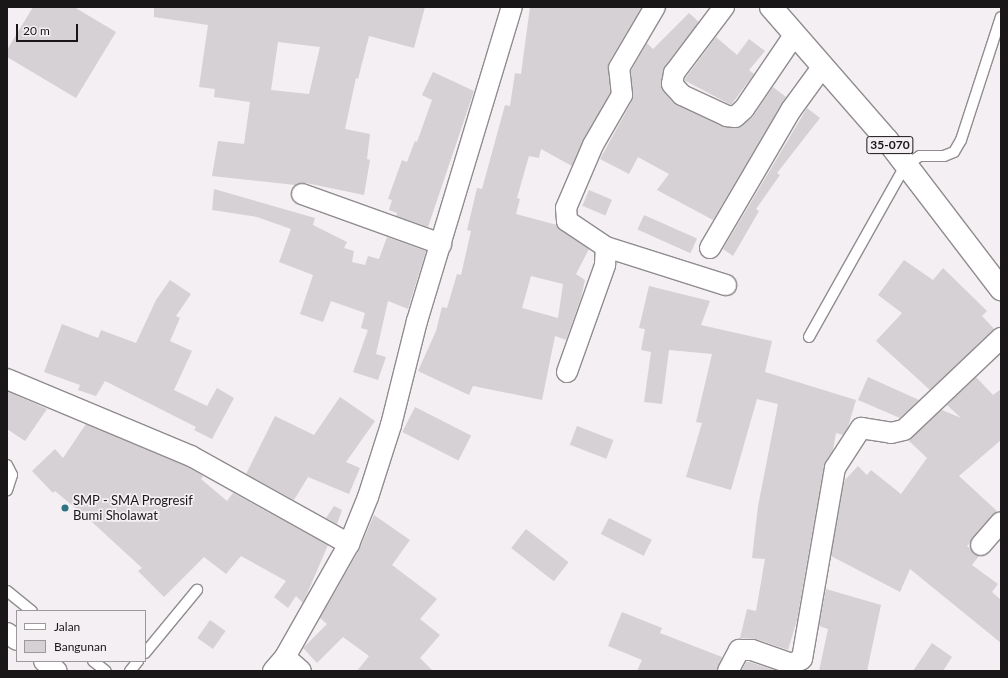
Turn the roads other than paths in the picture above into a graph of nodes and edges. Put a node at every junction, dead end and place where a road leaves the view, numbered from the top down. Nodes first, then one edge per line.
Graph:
1 (512, 7) edge
2 (655, 7) edge
3 (724, 7) edge
4 (771, 7) edge
5 (1001, 17) edge
6 (796, 34) junction
7 (823, 66) junction
8 (905, 166) junction
9 (302, 194) dead end
10 (440, 244) junction
11 (606, 247) junction
12 (710, 248) dead end
13 (726, 285) dead end
14 (1001, 289) edge
15 (809, 337) dead end
16 (1001, 338) edge
17 (567, 372) dead end
18 (7, 379) edge
19 (7, 465) edge
20 (7, 490) edge
21 (1001, 522) edge
22 (349, 544) junction
23 (982, 545) dead end
24 (197, 590) dead end
25 (7, 591) edge
26 (31, 610) edge
27 (7, 633) edge
28 (16, 639) edge
29 (146, 652) edge
30 (45, 662) edge
31 (94, 662) edge
32 (137, 662) edge
33 (279, 664) edge
34 (57, 671) edge
35 (106, 671) edge
36 (130, 671) edge
37 (300, 671) edge
38 (728, 671) edge

1 - 10 street
2 - 11 street
3 - 6 street
4 - 6 main road, 35-070
5 - 8 lane
6 - 7 main road, 35-070
7 - 8 main road, 35-070
7 - 12 street
8 - 14 main road, 35-070
8 - 15 lane
9 - 10 street
10 - 22 street
11 - 13 street
11 - 17 street
16 - 38 street
18 - 22 street
19 - 20 lane
21 - 23 street
22 - 33 street
24 - 29 lane
25 - 26 lane
27 - 28 street
30 - 34 street
31 - 35 lane
32 - 36 lane
33 - 37 street

